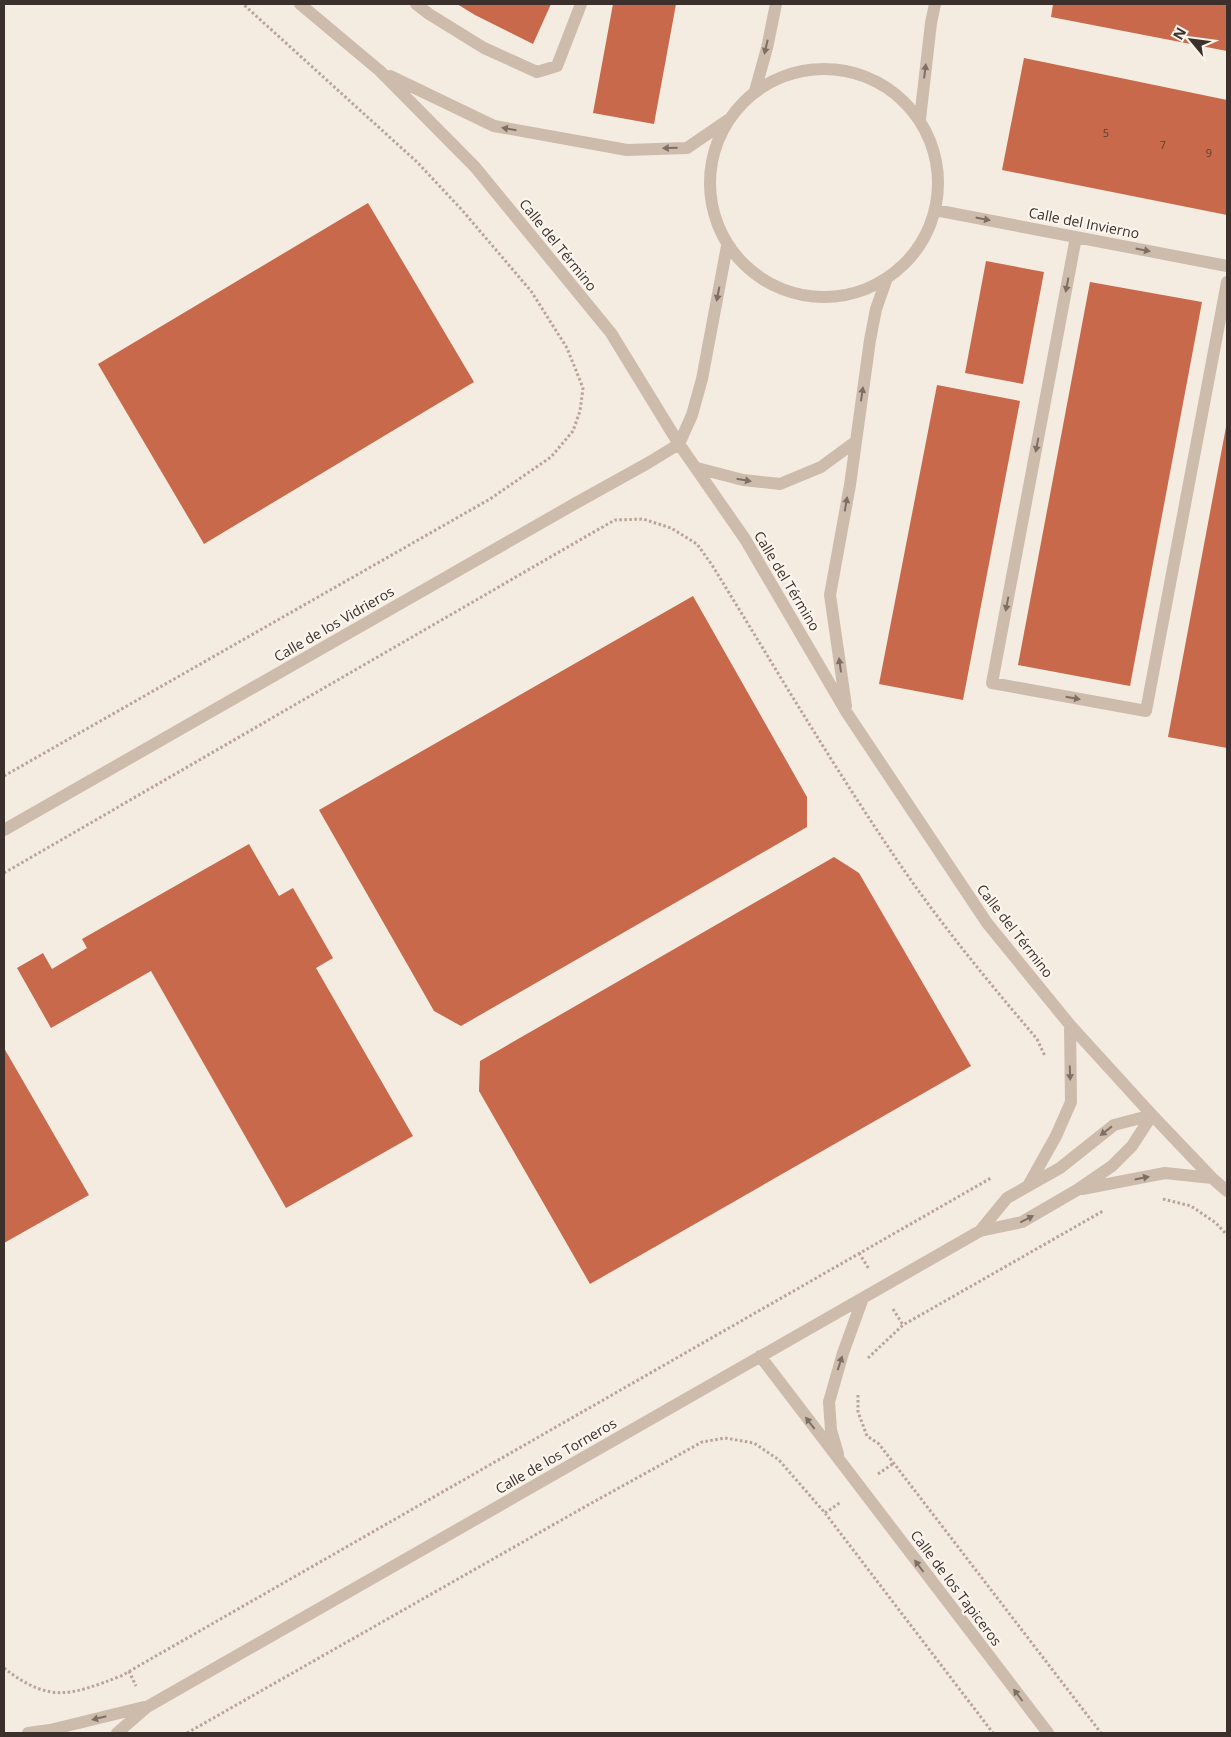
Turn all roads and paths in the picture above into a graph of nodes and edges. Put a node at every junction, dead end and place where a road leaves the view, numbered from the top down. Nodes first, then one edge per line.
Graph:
1 (243, 4) edge
2 (301, 4) edge
3 (416, 4) edge
4 (581, 4) edge
5 (776, 4) edge
6 (934, 4) edge
7 (380, 71) junction
8 (755, 91) junction
9 (920, 119) junction
10 (728, 120) junction
11 (935, 210) junction
12 (1076, 237) junction
13 (727, 246) junction
14 (1227, 266) edge
15 (887, 278) junction
16 (1227, 282) edge
17 (855, 442) junction
18 (679, 444) junction
19 (697, 468) junction
20 (847, 713) junction
21 (4, 776) edge
22 (4, 830) edge
23 (4, 873) edge
24 (1070, 1025) junction
25 (1047, 1062) dead end
26 (1152, 1115) junction
27 (992, 1178) dead end
28 (1212, 1178) junction
29 (1028, 1186) junction
30 (1077, 1190) junction
31 (1227, 1191) edge
32 (1157, 1198) dead end
33 (1104, 1210) dead end
34 (980, 1231) junction
35 (1227, 1235) edge
36 (863, 1298) junction
37 (760, 1356) junction
38 (867, 1362) dead end
39 (858, 1392) dead end
40 (840, 1461) junction
41 (4, 1668) edge
42 (147, 1707) junction
43 (28, 1733) edge
44 (117, 1733) edge
45 (187, 1733) edge
46 (993, 1733) edge
47 (1048, 1733) edge
48 (1101, 1733) edge

1 - 21 path
2 - 7 street, Calle del Término
3 - 4 street
5 -> 8 street
9 -> 6 street
10 -> 7 street
7 - 18 street, Calle del Término
8 - 9 street
8 - 10 street
9 - 11 street
10 - 13 street
11 -> 12 street, Calle del Invierno
11 - 15 street
12 -> 14 street, Calle del Invierno
12 -> 16 street
13 - 15 street
13 -> 18 street
17 -> 15 street
19 -> 17 street
20 -> 17 street
18 - 19 street, Calle del Término
18 - 22 street, Calle de los Vidrieros
19 - 20 street, Calle del Término
20 - 24 street, Calle del Término
23 - 25 path
24 - 26 street, Calle del Término
24 -> 29 street
26 - 28 street, Calle del Término
26 -> 29 street, Calle de los Torneros
26 - 30 street, Calle de los Torneros
27 - 41 path
30 -> 28 street, Calle de los Torneros
28 - 31 street, Calle del Término
29 - 34 street, Calle de los Torneros
34 -> 30 street, Calle de los Torneros
32 - 35 path
33 - 38 path
34 - 36 street, Calle de los Torneros
36 - 37 street, Calle de los Torneros
40 -> 36 street, Calle de los Tapiceros
40 -> 37 street, Calle de los Tapiceros
37 - 42 street, Calle de los Torneros
39 - 48 path
47 -> 40 street, Calle de los Tapiceros
42 -> 43 street, Calle de los Torneros
42 - 44 street, Calle de los Torneros
45 - 46 path

